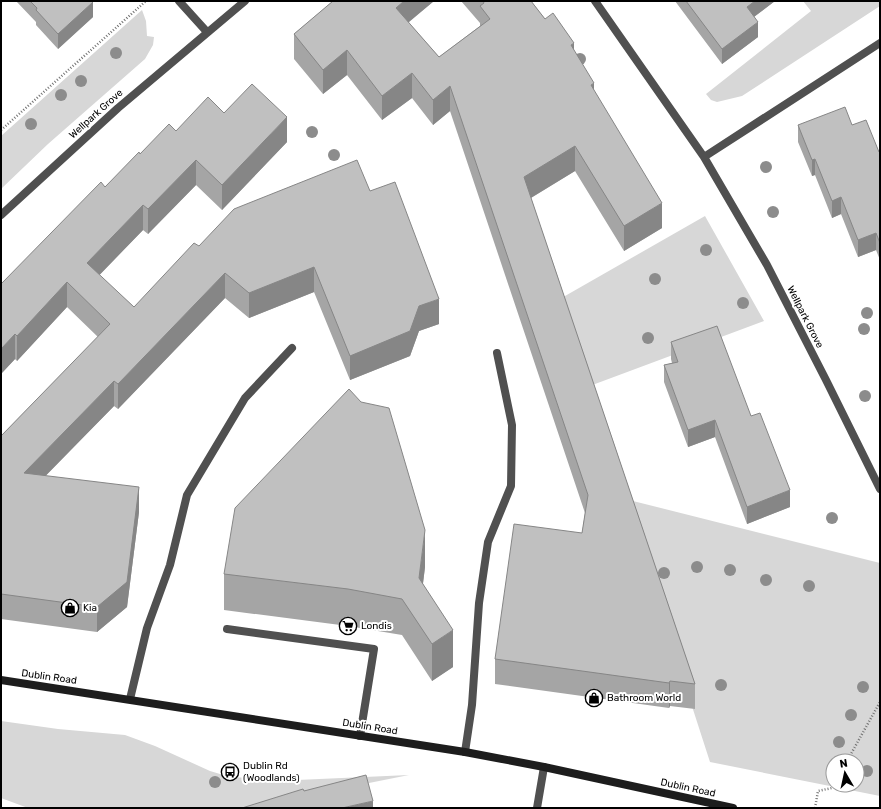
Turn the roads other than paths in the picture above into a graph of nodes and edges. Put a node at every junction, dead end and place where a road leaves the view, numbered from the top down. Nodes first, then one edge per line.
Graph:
1 (179, 1) edge
2 (245, 1) edge
3 (594, 1) edge
4 (207, 32) junction
5 (880, 43) edge
6 (704, 157) junction
7 (1, 215) edge
8 (292, 348) dead end
9 (497, 353) dead end
10 (880, 489) edge
11 (227, 629) dead end
12 (1, 680) edge
13 (130, 699) junction
14 (360, 736) junction
15 (465, 752) junction
16 (544, 767) junction
17 (537, 808) edge
18 (733, 808) edge

1 - 4 street
2 - 4 street, Wellpark Grove
3 - 6 street, Wellpark Grove
4 - 7 street, Wellpark Grove
5 - 6 street
6 - 10 street, Wellpark Grove
8 - 13 street
9 - 15 street
11 - 14 street
12 - 13 main road, Dublin Road
13 - 14 main road, Dublin Road
14 - 15 main road, Dublin Road
15 - 16 main road, Dublin Road
16 - 17 street
16 - 18 main road, Dublin Road

